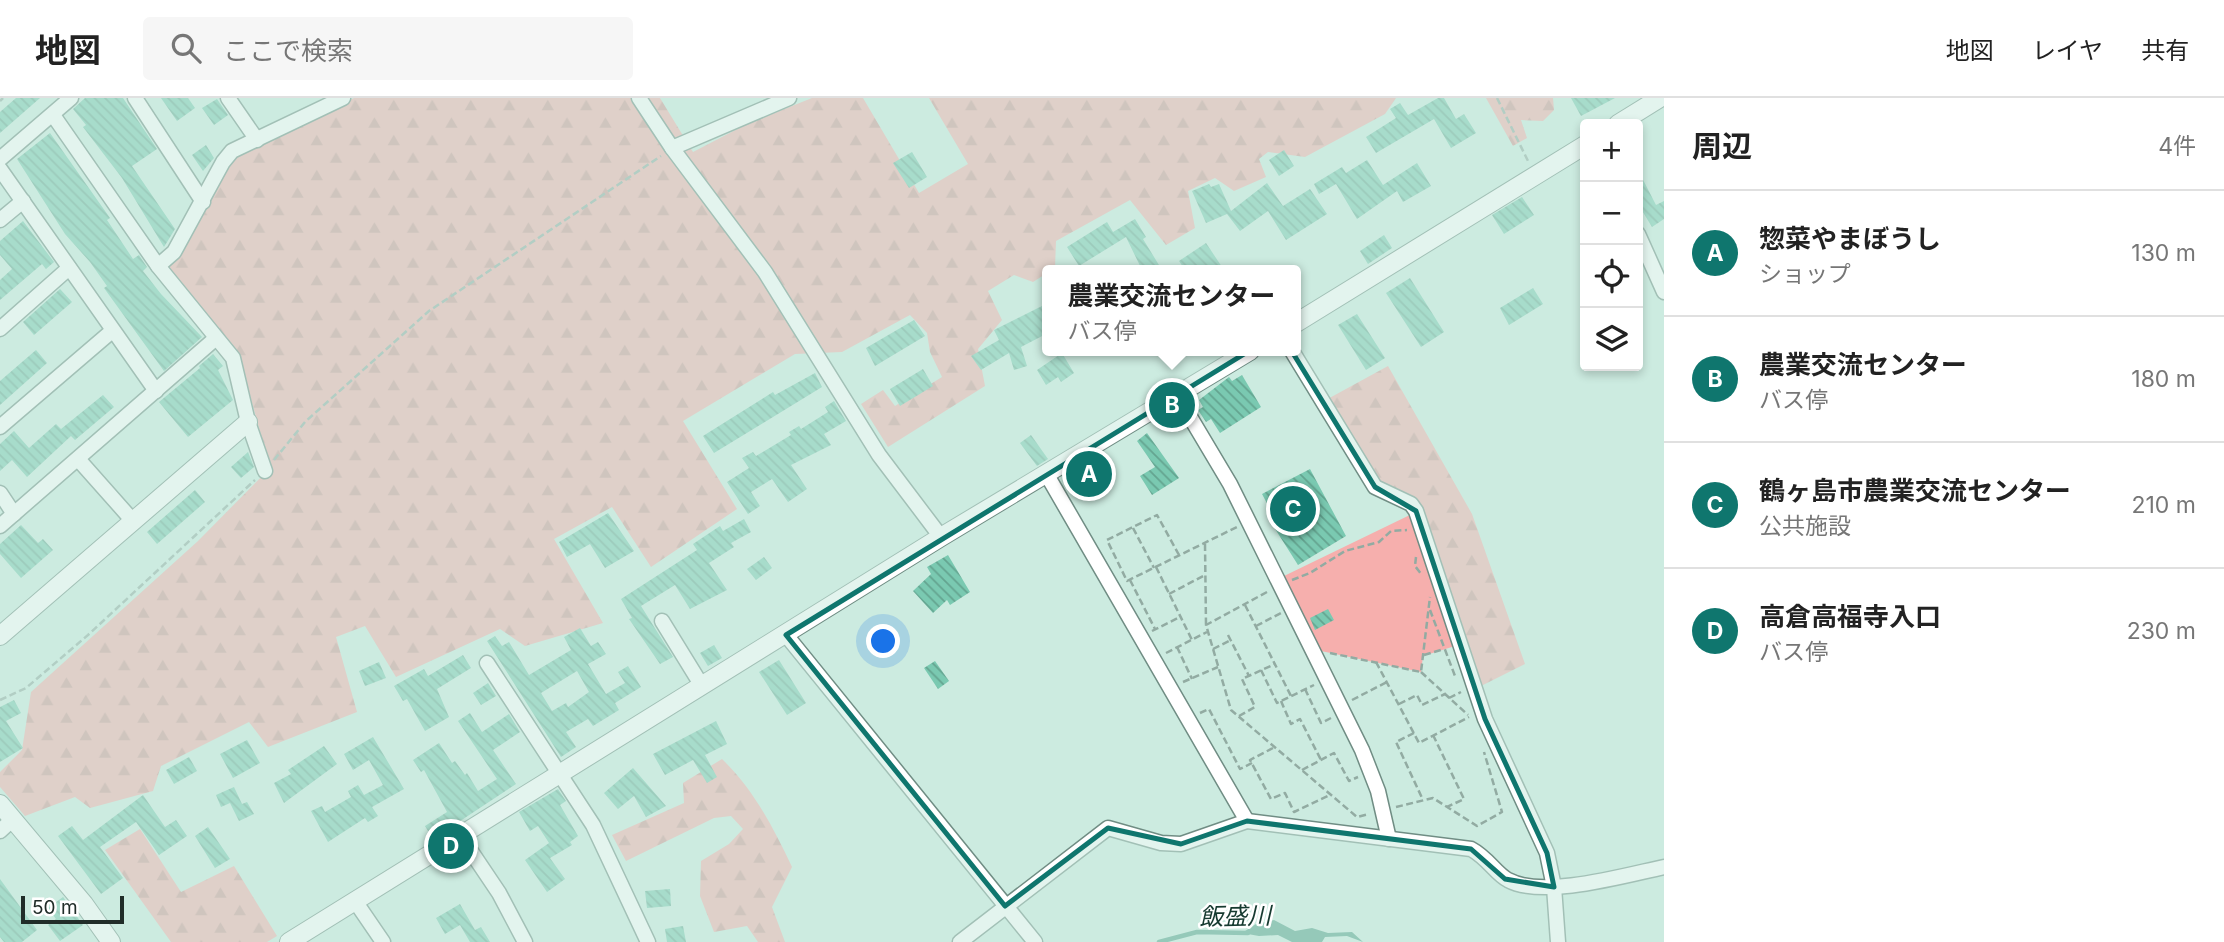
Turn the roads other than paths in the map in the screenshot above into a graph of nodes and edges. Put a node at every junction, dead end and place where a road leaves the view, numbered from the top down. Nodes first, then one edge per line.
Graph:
1 (71, 98) edge
2 (135, 98) edge
3 (228, 98) edge
4 (343, 98) edge
5 (639, 98) edge
6 (789, 98) edge
7 (1660, 98) edge
8 (53, 115) junction
9 (1626, 119) edge
10 (257, 139) junction
11 (672, 148) junction
12 (1580, 148) edge
13 (0, 159) edge
14 (0, 169) edge
15 (23, 201) junction
16 (203, 202) junction
17 (0, 220) edge
18 (1643, 245) edge
19 (158, 267) junction
20 (69, 268) junction
21 (1664, 292) edge
22 (1301, 320) edge
23 (0, 329) edge
24 (112, 331) junction
25 (216, 338) junction
26 (1242, 356) edge
27 (1295, 356) edge
28 (156, 391) junction
29 (1177, 395) junction
30 (248, 422) junction
31 (0, 427) edge
32 (78, 459) junction
33 (265, 471) road end
34 (1047, 475) junction
35 (0, 493) edge
36 (14, 514) junction
37 (133, 521) junction
38 (0, 526) edge
39 (941, 537) junction
40 (662, 621) dead end
41 (786, 635) junction
42 (0, 636) edge
43 (486, 663) dead end
44 (702, 686) junction
45 (561, 773) junction
46 (0, 804) edge
47 (1247, 821) junction
48 (6, 825) edge
49 (460, 835) junction
50 (1390, 839) junction
51 (1664, 867) edge
52 (1554, 887) junction
53 (355, 901) junction
54 (1005, 906) junction
55 (111, 942) edge
56 (289, 942) edge
57 (383, 942) edge
58 (525, 942) edge
59 (648, 942) edge
60 (960, 942) edge
61 (1035, 942) edge
62 (1558, 942) edge

1 - 8 street
2 - 16 street
3 - 10 street
4 - 10 street
5 - 11 street
6 - 11 street
7 - 9 street
8 - 13 street
8 - 19 street
10 - 16 street
11 - 39 street
12 - 22 street
14 - 15 street
15 - 17 street
15 - 20 street
16 - 19 street
18 - 21 street
19 - 25 street
20 - 23 street
20 - 24 street
24 - 28 street
24 - 31 street
25 - 28 street
25 - 30 street
26 - 29 street
27 - 52 street
28 - 32 street
29 - 34 street
29 - 50 street
30 - 33 street
30 - 37 street
32 - 36 street
32 - 37 street
34 - 39 street
34 - 47 street
35 - 36 street
36 - 38 street
37 - 42 street
39 - 41 street
40 - 44 street
41 - 44 street
41 - 54 street
43 - 45 street
44 - 45 street
45 - 49 street
45 - 59 street
46 - 48 street
47 - 50 street
47 - 54 street
48 - 55 street
49 - 53 street
49 - 58 street
50 - 52 street
51 - 52 street
52 - 62 street
53 - 56 street
53 - 57 street
54 - 60 street
54 - 61 street

